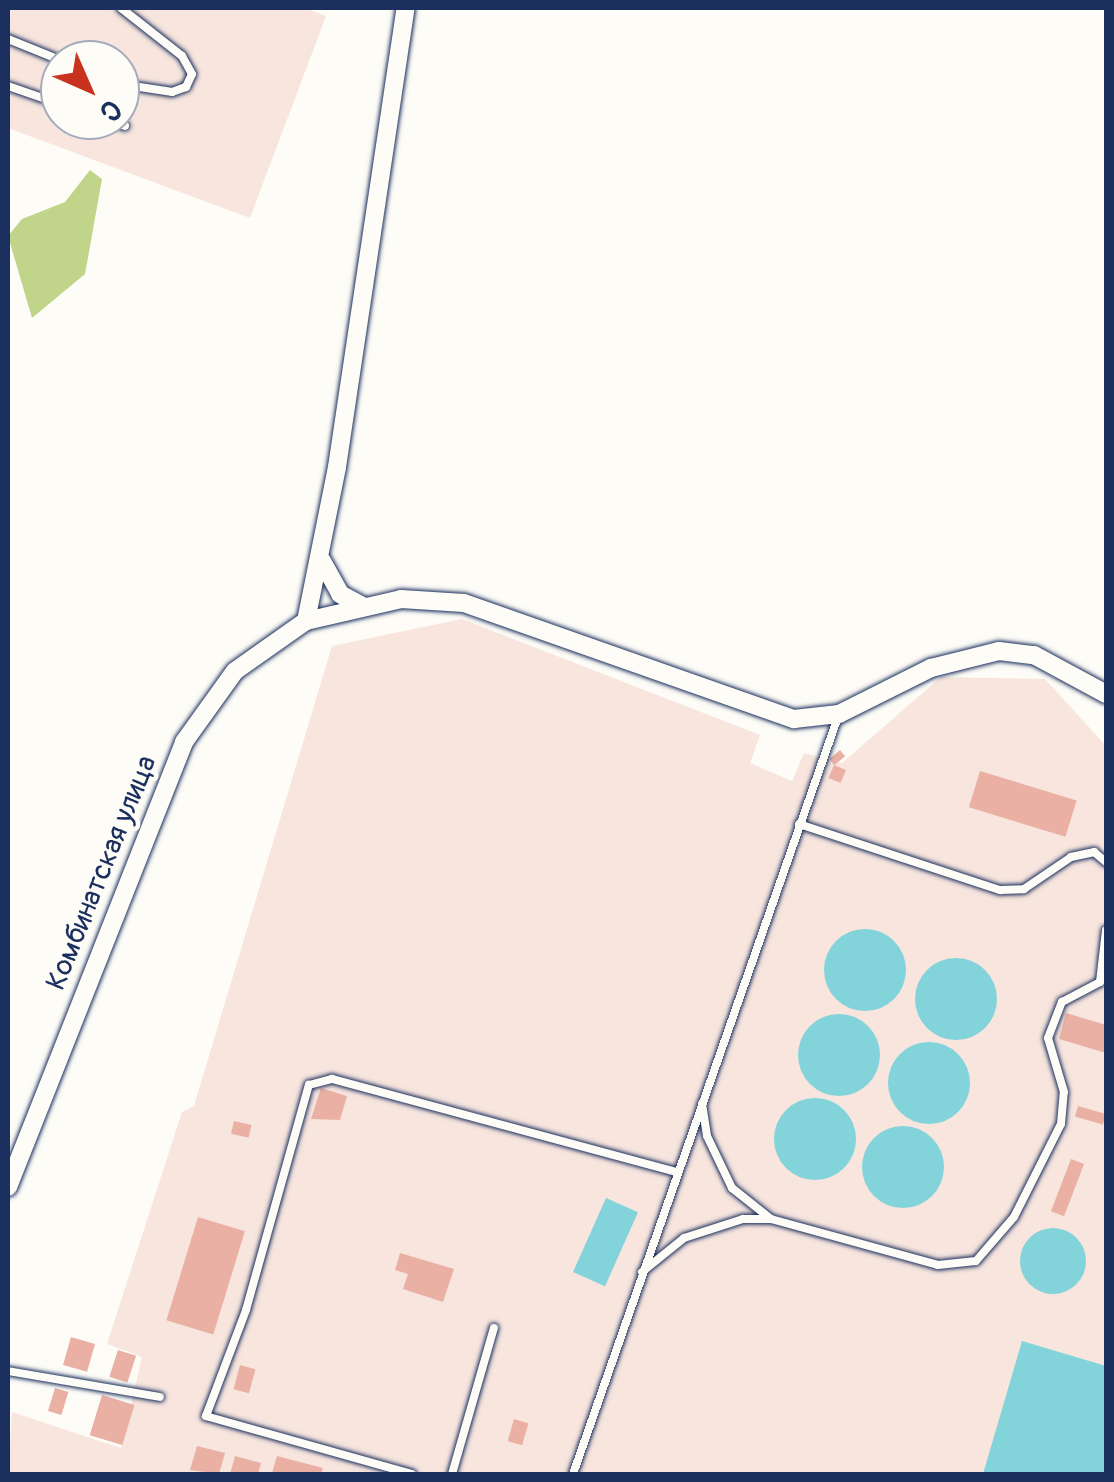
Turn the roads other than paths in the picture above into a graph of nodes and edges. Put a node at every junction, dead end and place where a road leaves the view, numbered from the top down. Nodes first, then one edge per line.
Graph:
1 (121, 8) edge
2 (406, 8) edge
3 (8, 38) edge
4 (40, 52) edge
5 (8, 86) edge
6 (140, 87) edge
7 (40, 97) edge
8 (320, 558) junction
9 (363, 606) junction
10 (306, 621) junction
11 (1106, 694) edge
12 (839, 714) junction
13 (799, 824) junction
14 (1106, 862) edge
15 (1106, 930) edge
16 (1103, 983) edge
17 (702, 1102) junction
18 (678, 1172) junction
19 (8, 1186) edge
20 (771, 1219) junction
21 (642, 1272) junction
22 (494, 1328) dead end
23 (8, 1371) edge
24 (160, 1397) dead end
25 (412, 1474) edge
26 (452, 1474) edge
27 (573, 1474) edge

1 - 6 lane
2 - 8 street
3 - 4 lane
5 - 7 lane
8 - 9 street
8 - 10 street
9 - 10 street
9 - 12 street
10 - 19 street, Комбинатская улица
11 - 12 street
12 - 13 lane
13 - 14 lane
13 - 17 lane
15 - 16 lane
16 - 20 lane
17 - 18 lane
17 - 20 lane
18 - 21 lane
18 - 25 lane
20 - 21 lane
21 - 27 lane
22 - 26 lane
23 - 24 lane

